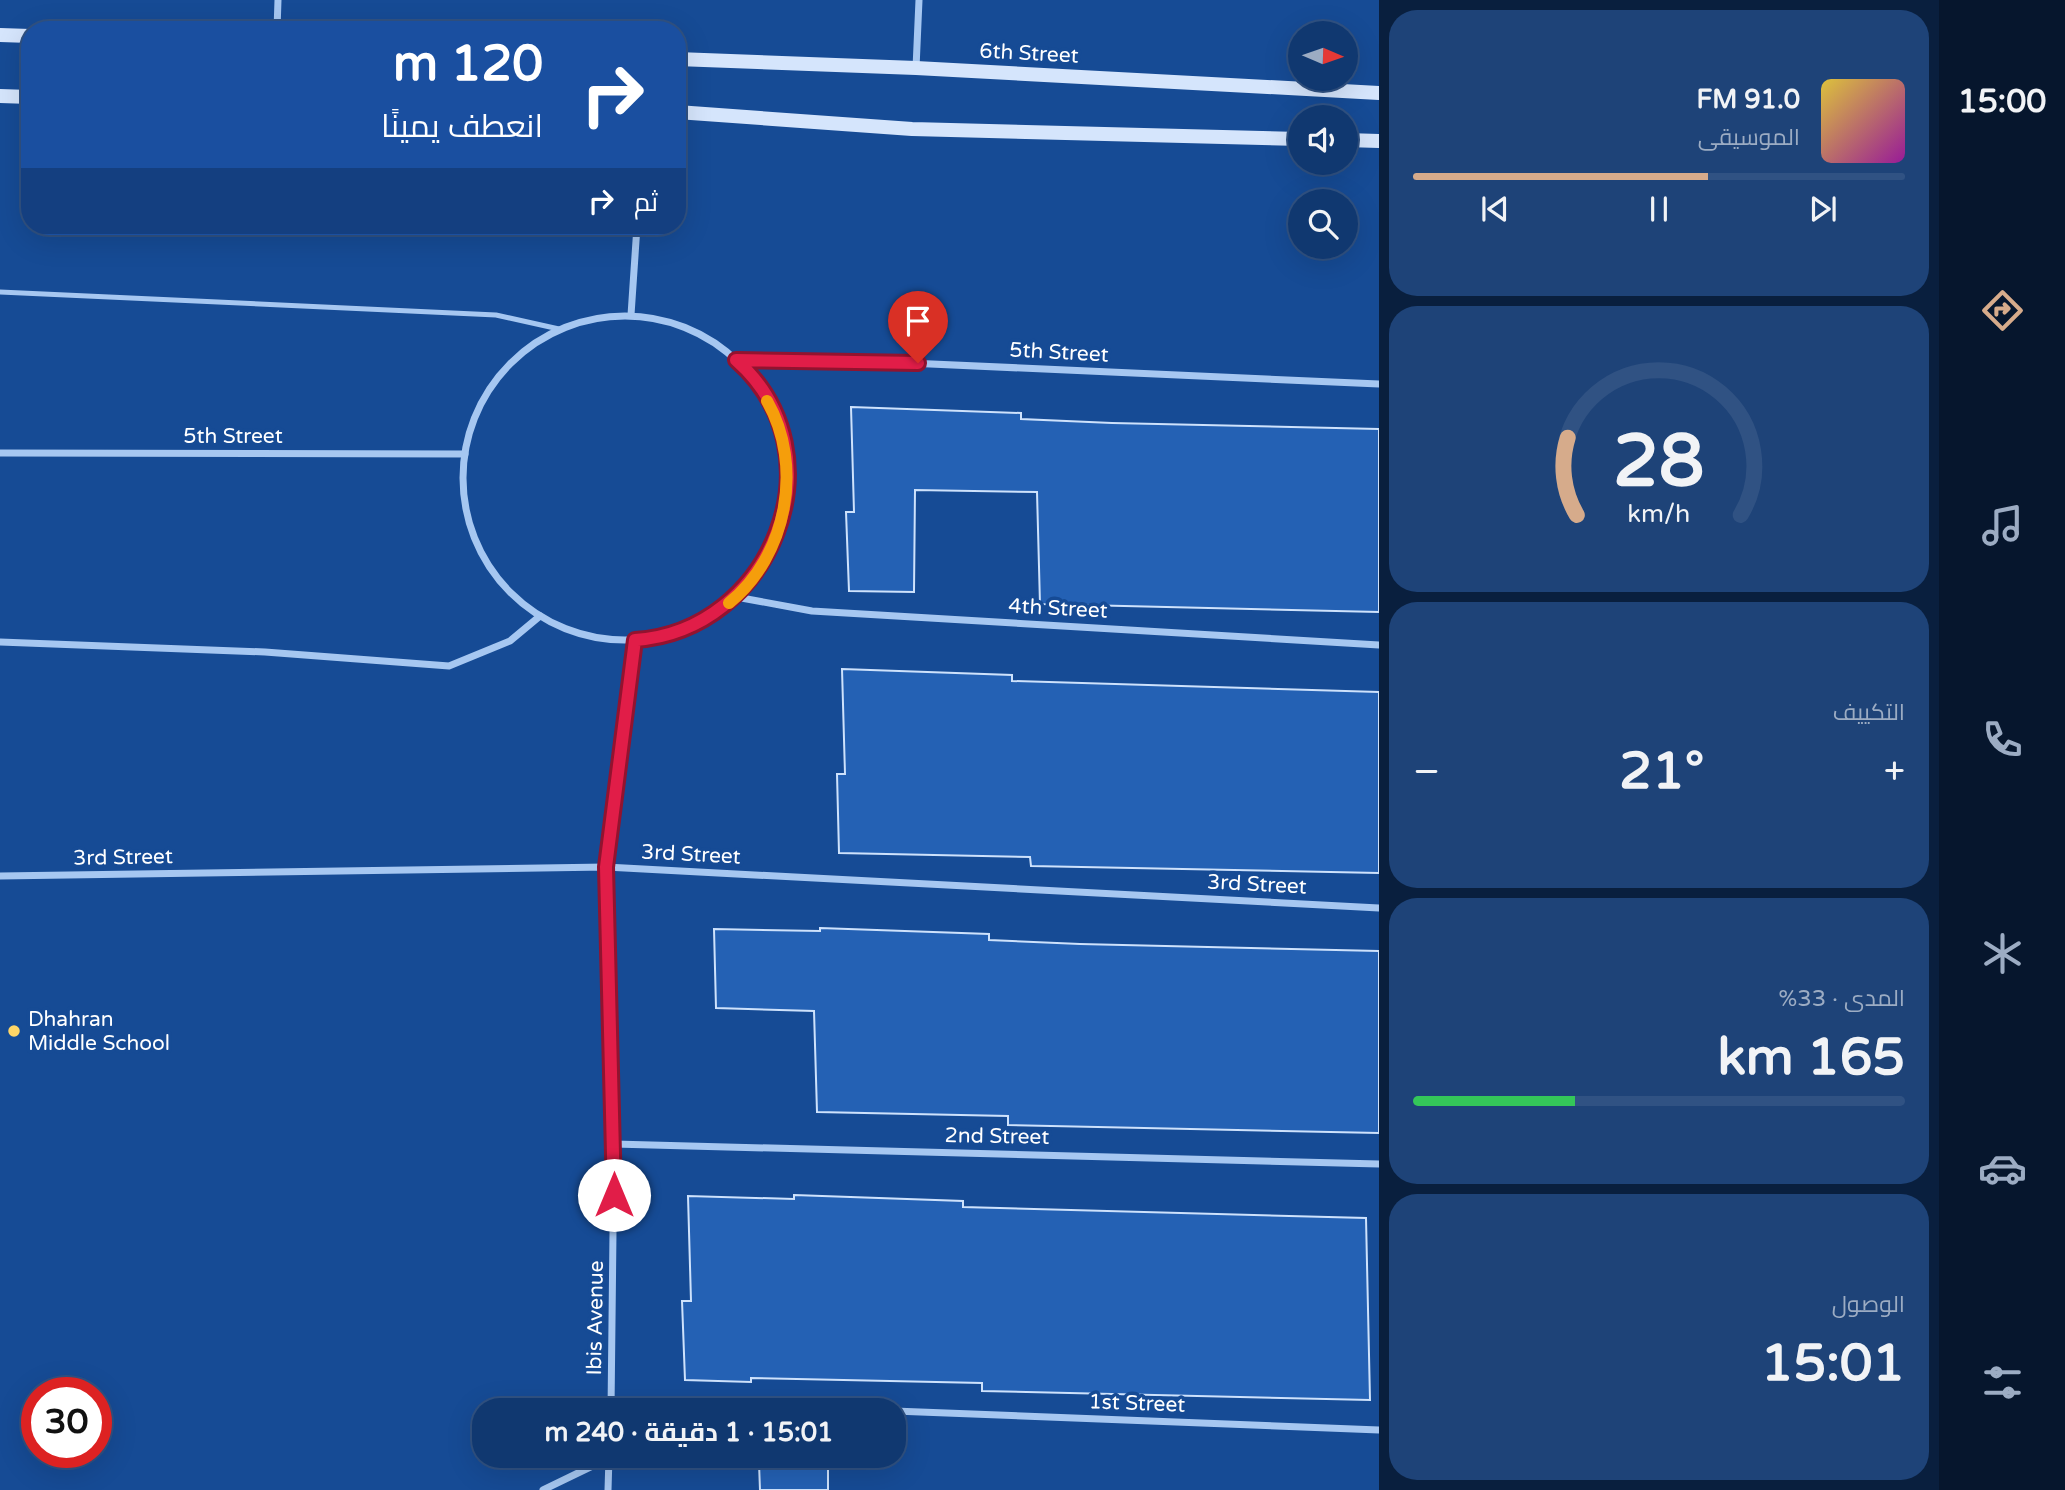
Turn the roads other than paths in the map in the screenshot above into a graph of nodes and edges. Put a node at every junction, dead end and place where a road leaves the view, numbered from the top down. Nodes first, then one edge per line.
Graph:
1 (278, 0) edge
2 (919, 0) edge
3 (277, 21) edge
4 (0, 35) edge
5 (21, 36) edge
6 (686, 59) edge
7 (916, 68) junction
8 (1379, 93) edge
9 (0, 96) edge
10 (21, 97) edge
11 (686, 113) edge
12 (1288, 139) edge
13 (1358, 140) edge
14 (1379, 141) edge
15 (636, 235) edge
16 (0, 292) edge
17 (631, 315) junction
18 (542, 339) junction
19 (736, 360) junction
20 (1379, 384) edge
21 (0, 453) edge
22 (465, 454) junction
23 (736, 597) junction
24 (540, 616) junction
25 (635, 640) junction
26 (0, 642) edge
27 (1379, 645) edge
28 (606, 867) junction
29 (0, 876) edge
30 (1379, 908) edge
31 (614, 1144) junction
32 (1379, 1164) edge
33 (611, 1398) edge
34 (906, 1411) edge
35 (1379, 1430) edge
36 (587, 1468) edge
37 (609, 1468) edge
38 (543, 1490) edge
39 (608, 1490) edge

1 - 3 street
2 - 7 street
4 - 5 main road
6 - 7 main road, 6th Street
7 - 8 main road, 6th Street
9 - 10 main road
11 - 12 main road
13 - 14 main road
15 - 17 street
16 - 18 lane
17 - 18 street
17 - 19 street
18 - 22 street
19 - 20 street, 5th Street
19 - 23 street
21 - 22 street, 5th Street
22 - 24 street
23 - 25 street
23 - 27 street, 4th Street
24 - 25 street
24 - 26 street
25 - 28 street, Ibis Avenue
28 - 29 street, 3rd Street
28 - 30 street, 3rd Street
28 - 31 street, Ibis Avenue
31 - 32 street, 2nd Street
31 - 33 street, Ibis Avenue
34 - 35 street, 1st Street
36 - 38 street
37 - 39 street

